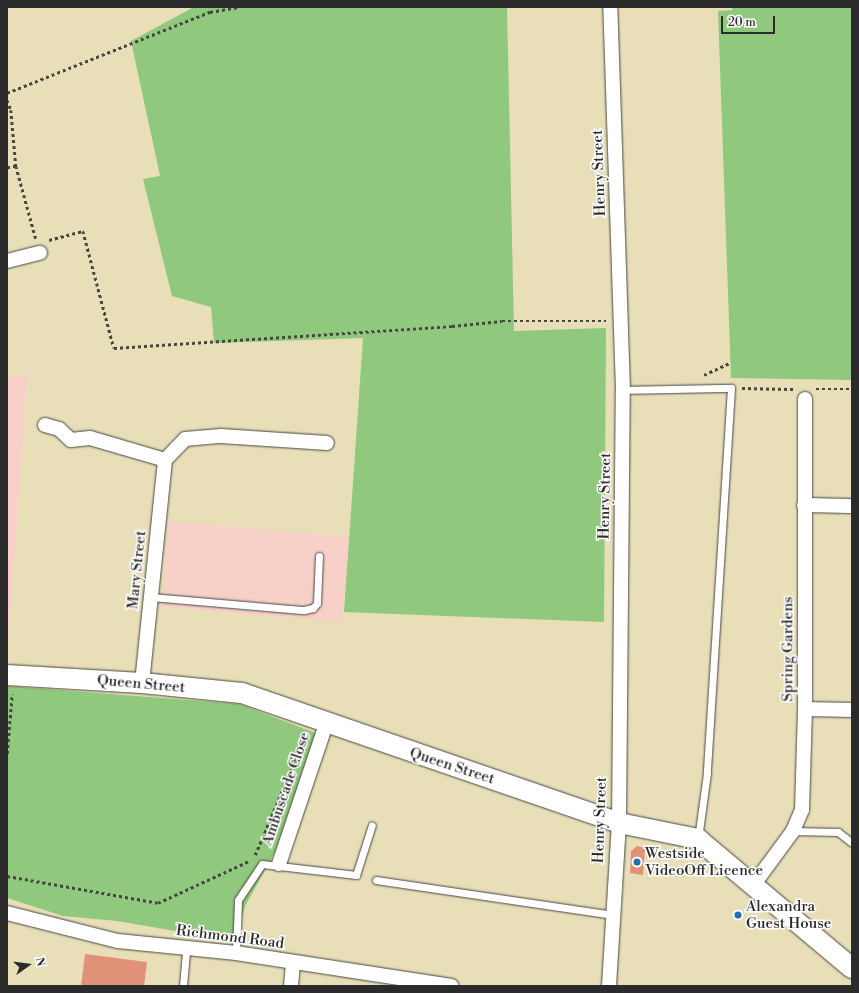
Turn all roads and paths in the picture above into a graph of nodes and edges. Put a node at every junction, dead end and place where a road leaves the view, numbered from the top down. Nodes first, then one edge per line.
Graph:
1 (240, 7) edge
2 (610, 7) edge
3 (7, 93) edge
4 (7, 100) edge
5 (16, 166) junction
6 (7, 168) edge
7 (39, 248) junction
8 (7, 261) edge
9 (621, 321) junction
10 (730, 363) dead end
11 (688, 389) junction
12 (623, 390) junction
13 (804, 398) dead end
14 (45, 425) dead end
15 (327, 443) dead end
16 (165, 460) junction
17 (804, 505) junction
18 (852, 506) edge
19 (319, 556) dead end
20 (151, 597) junction
21 (10, 675) edge
22 (142, 683) junction
23 (7, 708) edge
24 (11, 708) junction
25 (805, 709) junction
26 (852, 710) edge
27 (326, 724) junction
28 (7, 754) edge
29 (298, 754) dead end
30 (619, 823) junction
31 (372, 825) dead end
32 (793, 831) junction
33 (698, 839) junction
34 (852, 843) edge
35 (279, 864) junction
36 (7, 876) edge
37 (376, 880) dead end
38 (754, 884) junction
39 (7, 914) edge
40 (613, 915) junction
41 (186, 948) junction
42 (236, 953) junction
43 (293, 962) junction
44 (852, 968) edge
45 (183, 986) edge
46 (291, 986) edge
47 (451, 986) edge
48 (609, 986) edge

1 - 3 path
2 - 9 street, Henry Street
4 - 5 path
5 - 6 path
5 - 7 path
7 - 8 street
7 - 9 path
9 - 12 street, Henry Street
10 - 11 path
11 - 12 lane
11 - 33 lane
12 - 30 street, Henry Street
13 - 17 street, Spring Gardens
14 - 16 street
15 - 16 street
16 - 20 street, Mary Street
17 - 18 street
17 - 25 street, Spring Gardens
19 - 20 lane
20 - 22 street, Mary Street
21 - 22 street, Queen Street
21 - 24 path
22 - 27 street, Queen Street
23 - 24 path
24 - 28 path
25 - 26 street
25 - 32 street, Spring Gardens
27 - 30 street, Queen Street
27 - 35 street, Ambuscade Close
29 - 36 path
30 - 33 street, Queen Street
30 - 40 street, Henry Street
31 - 35 lane
32 - 34 lane
32 - 38 street, Spring Gardens
33 - 38 street, Queen Street
35 - 42 lane
37 - 40 lane
38 - 44 street, Queen Street
39 - 41 street, Richmond Road
40 - 48 street, Henry Street
41 - 42 street, Richmond Road
41 - 45 lane
42 - 43 street, Richmond Road
43 - 46 street
43 - 47 street, Richmond Road

